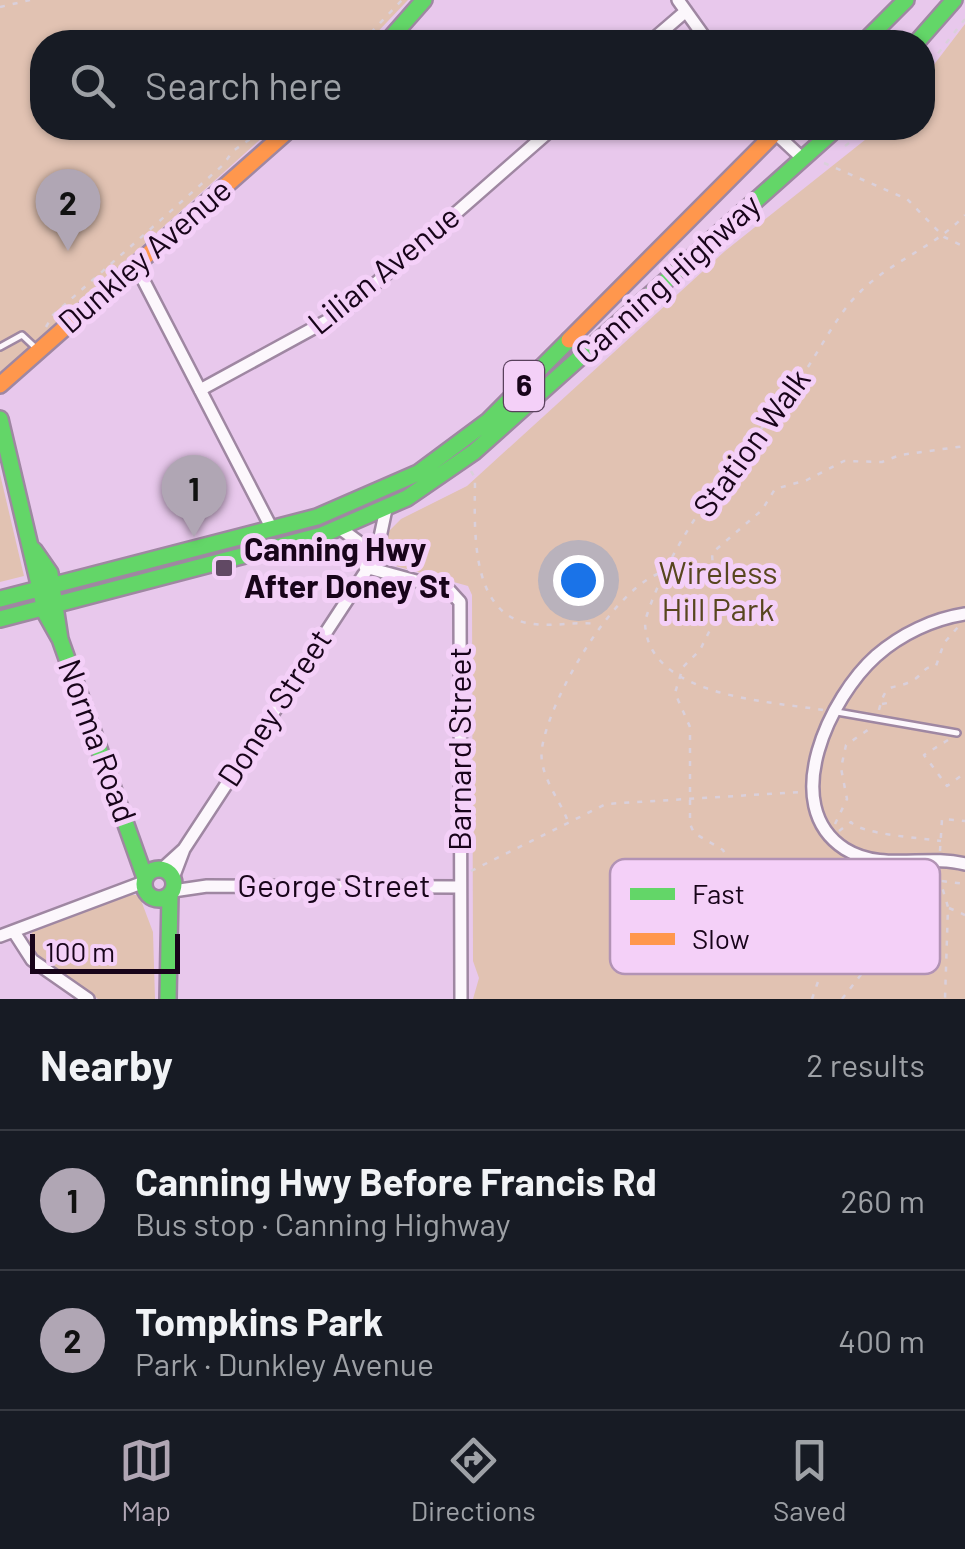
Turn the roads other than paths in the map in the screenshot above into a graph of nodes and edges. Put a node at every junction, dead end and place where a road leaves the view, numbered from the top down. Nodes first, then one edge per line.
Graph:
1 (424, 0) edge
2 (906, 0) edge
3 (954, 0) edge
4 (682, 6) edge
5 (398, 30) edge
6 (661, 30) edge
7 (699, 30) edge
8 (876, 30) edge
9 (928, 30) edge
10 (277, 140) edge
11 (539, 140) edge
12 (764, 140) edge
13 (785, 140) edge
14 (823, 140) edge
15 (802, 158) junction
16 (135, 264) junction
17 (34, 345) junction
18 (0, 348) edge
19 (0, 385) edge
20 (200, 390) junction
21 (0, 419) edge
22 (386, 509) junction
23 (340, 528) junction
24 (272, 530) junction
25 (365, 567) junction
26 (46, 587) junction
27 (0, 599) edge
28 (50, 606) junction
29 (965, 614) edge
30 (0, 619) edge
31 (834, 712) junction
32 (957, 733) road end
33 (871, 859) edge
34 (940, 861) edge
35 (965, 864) edge
36 (160, 883) junction
37 (460, 887) junction
38 (14, 932) junction
39 (0, 936) edge
40 (88, 999) edge
41 (168, 999) edge
42 (461, 999) edge

1 - 5 main road
2 - 8 main road
3 - 9 main road
4 - 6 street
4 - 7 street
10 - 16 main road, Dunkley Avenue
11 - 20 street, Lilian Avenue
12 - 24 main road, Canning Highway / 6
13 - 15 street
14 - 15 main road, Canning Highway / 6
15 - 22 main road, Canning Highway / 6
16 - 17 main road, Dunkley Avenue
16 - 20 street
17 - 18 lane
17 - 19 main road, Dunkley Avenue
20 - 24 street
21 - 26 main road
22 - 23 main road, Canning Highway / 6
22 - 25 street, Doney Street
23 - 25 street
23 - 28 main road, Canning Highway / 6
24 - 26 main road, Canning Highway / 6
25 - 36 street, Doney Street
25 - 37 street, Barnard Street
26 - 27 main road, Canning Highway / 6
26 - 28 main road, Norma Road
28 - 30 main road, Canning Highway / 6
28 - 36 main road, Norma Road
29 - 31 street
31 - 32 lane
31 - 33 street
34 - 35 street
36 - 37 street, George Street
36 - 38 street
36 - 41 main road, Norma Road
37 - 42 street, Barnard Street
38 - 39 street
38 - 40 street

